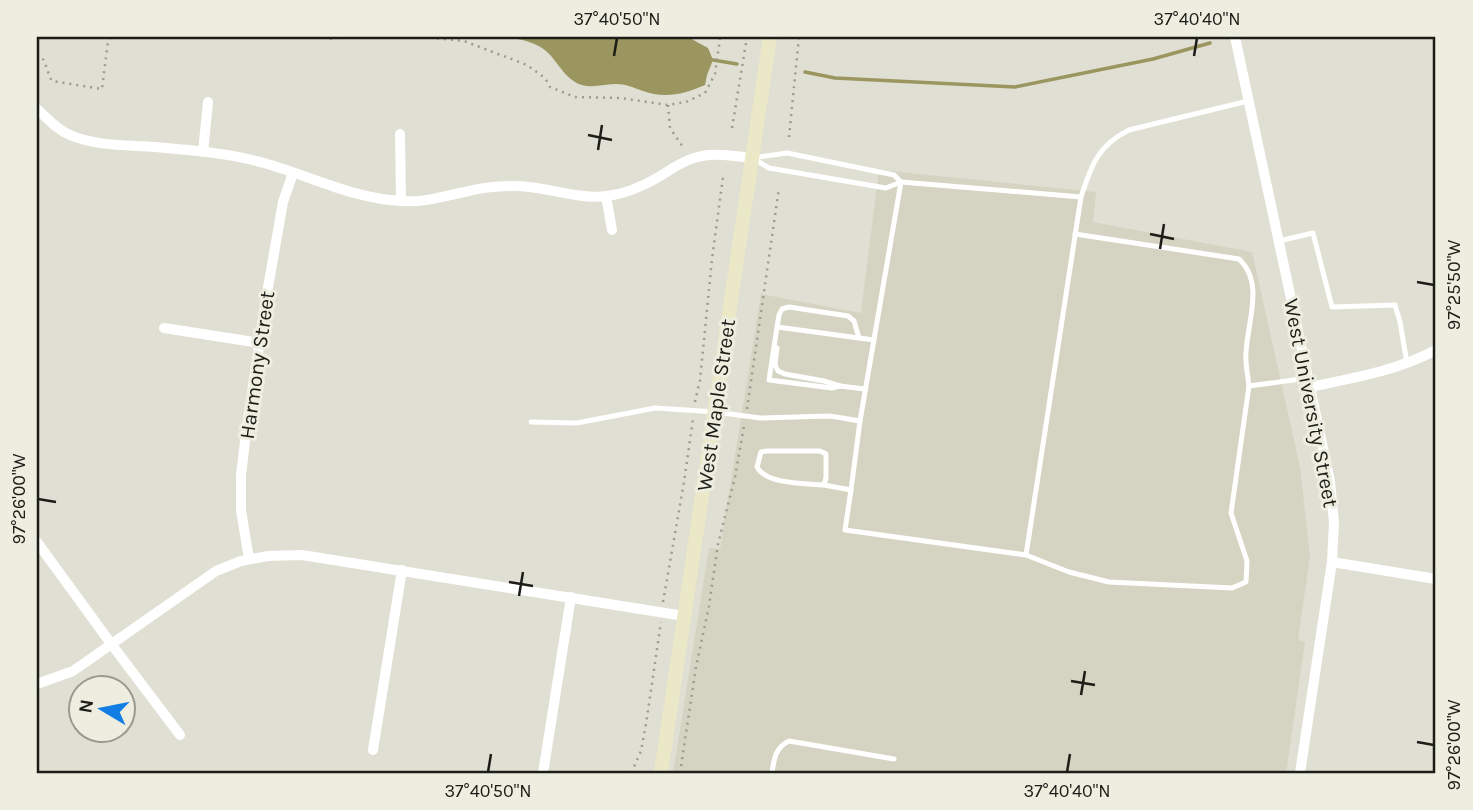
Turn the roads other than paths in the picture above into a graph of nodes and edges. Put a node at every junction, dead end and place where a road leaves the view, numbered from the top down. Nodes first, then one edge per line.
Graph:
1 (770, 37) edge
2 (1235, 37) edge
3 (1248, 101) junction
4 (208, 102) dead end
5 (38, 111) edge
6 (400, 134) dead end
7 (203, 152) junction
8 (752, 158) junction
9 (293, 173) junction
10 (901, 182) junction
11 (606, 196) junction
12 (1080, 197) junction
13 (401, 201) junction
14 (612, 230) dead end
15 (1075, 234) junction
16 (1279, 241) junction
17 (777, 327) junction
18 (164, 328) dead end
19 (859, 338) junction
20 (874, 340) junction
21 (260, 343) junction
22 (1436, 350) edge
23 (1406, 363) junction
24 (1309, 382) junction
25 (840, 386) junction
26 (1250, 386) junction
27 (865, 389) junction
28 (716, 412) junction
29 (860, 421) junction
30 (531, 422) dead end
31 (824, 485) junction
32 (851, 490) junction
33 (37, 542) edge
34 (1026, 555) junction
35 (249, 559) junction
36 (1332, 562) junction
37 (402, 570) junction
38 (1436, 579) edge
39 (570, 597) junction
40 (684, 616) junction
41 (111, 645) junction
42 (37, 684) edge
43 (180, 735) dead end
44 (373, 750) dead end
45 (894, 759) dead end
46 (542, 773) edge
47 (661, 773) edge
48 (772, 773) edge
49 (1300, 773) edge

1 - 8 main road, West Maple Street
2 - 3 street, West University Street
3 - 12 lane
3 - 16 street, West University Street
4 - 7 street
5 - 7 street
6 - 13 street
7 - 9 street
8 - 10 lane
8 - 10 lane
8 - 11 street
8 - 28 main road, West Maple Street
9 - 13 street
9 - 21 street, Harmony Street
10 - 12 lane
10 - 20 lane
11 - 13 street
11 - 14 street
12 - 15 lane
15 - 26 lane
15 - 34 lane
16 - 23 lane
16 - 24 street, West University Street
17 - 19 lane
17 - 19 lane
17 - 25 lane
17 - 25 lane
18 - 21 street
19 - 20 lane
20 - 27 lane
21 - 35 street, Harmony Street
22 - 23 street
23 - 24 street
24 - 26 lane
24 - 36 street, West University Street
25 - 27 lane
26 - 34 lane
27 - 29 lane
28 - 29 lane
28 - 30 lane
28 - 40 main road, West Maple Street
29 - 32 lane
31 - 31 lane
31 - 32 lane
32 - 34 lane
33 - 41 street
35 - 37 street
35 - 41 street
36 - 38 street
36 - 49 street, West University Street
37 - 39 street
37 - 44 street
39 - 40 street
39 - 46 street
40 - 47 main road, West Maple Street
41 - 42 street
41 - 43 street
45 - 48 lane

